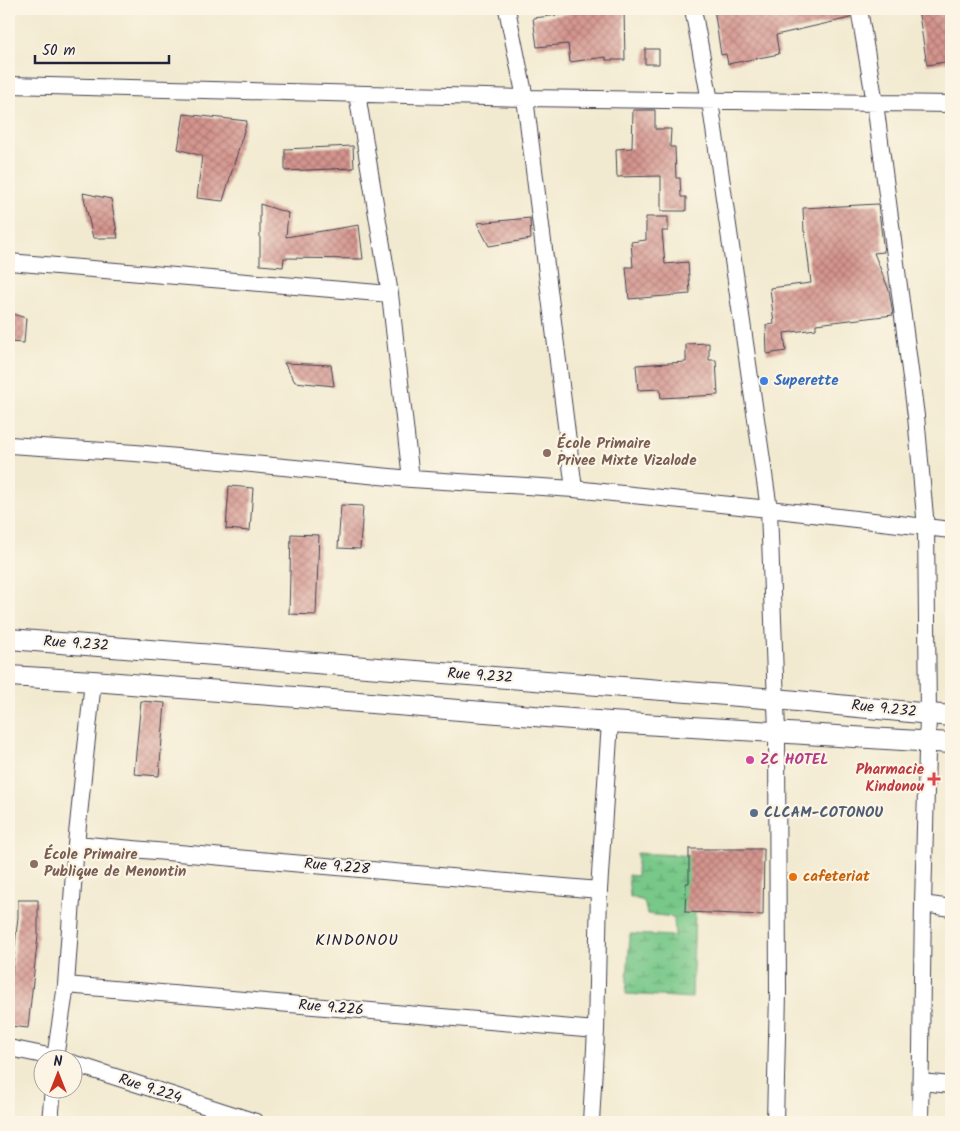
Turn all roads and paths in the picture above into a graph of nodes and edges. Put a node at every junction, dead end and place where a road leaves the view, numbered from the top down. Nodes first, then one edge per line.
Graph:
1 (507, 9) edge
2 (693, 9) edge
3 (859, 9) edge
4 (9, 85) edge
5 (358, 94) junction
6 (525, 98) junction
7 (710, 101) junction
8 (875, 103) junction
9 (951, 104) edge
10 (9, 262) edge
11 (390, 294) junction
12 (9, 446) edge
13 (411, 479) junction
14 (574, 489) junction
15 (769, 509) junction
16 (926, 528) junction
17 (951, 530) edge
18 (9, 639) edge
19 (9, 676) edge
20 (93, 681) junction
21 (776, 699) junction
22 (928, 714) junction
23 (951, 716) edge
24 (610, 722) junction
25 (777, 732) junction
26 (927, 740) junction
27 (951, 742) edge
28 (76, 844) junction
29 (599, 890) junction
30 (923, 904) junction
31 (951, 908) edge
32 (66, 985) junction
33 (596, 1030) junction
34 (9, 1048) edge
35 (57, 1048) edge
36 (32, 1053) edge
37 (82, 1067) edge
38 (921, 1082) junction
39 (951, 1085) edge
40 (52, 1098) edge
41 (231, 1119) edge
42 (50, 1122) edge
43 (256, 1122) edge
44 (590, 1122) edge
45 (775, 1122) edge
46 (920, 1122) edge

1 - 6 street
2 - 7 street
3 - 8 street
4 - 5 street
5 - 6 street
5 - 11 street
6 - 7 street
6 - 14 street
7 - 8 street
7 - 15 street
8 - 9 street
8 - 16 street
10 - 11 street
11 - 13 street
12 - 13 street
13 - 14 street
14 - 15 street
15 - 16 street
15 - 21 street
16 - 17 street
16 - 22 street
18 - 21 street, Rue 9.232
19 - 20 street, Rue 9.232
20 - 24 street, Rue 9.232
20 - 28 street
21 - 22 street, Rue 9.232
21 - 25 street
22 - 23 street, Rue 9.232
22 - 26 street
24 - 25 street, Rue 9.232
24 - 29 street
25 - 26 street, Rue 9.232
25 - 45 street
26 - 27 street, Rue 9.232
26 - 30 street
28 - 29 street, Rue 9.228
28 - 32 street
29 - 33 street
30 - 31 street
30 - 38 street
32 - 33 street, Rue 9.226
32 - 35 street
33 - 44 street
34 - 36 street
37 - 41 street, Rue 9.224
38 - 39 street
38 - 46 street
40 - 42 street
41 - 43 street, Rue 9.224

